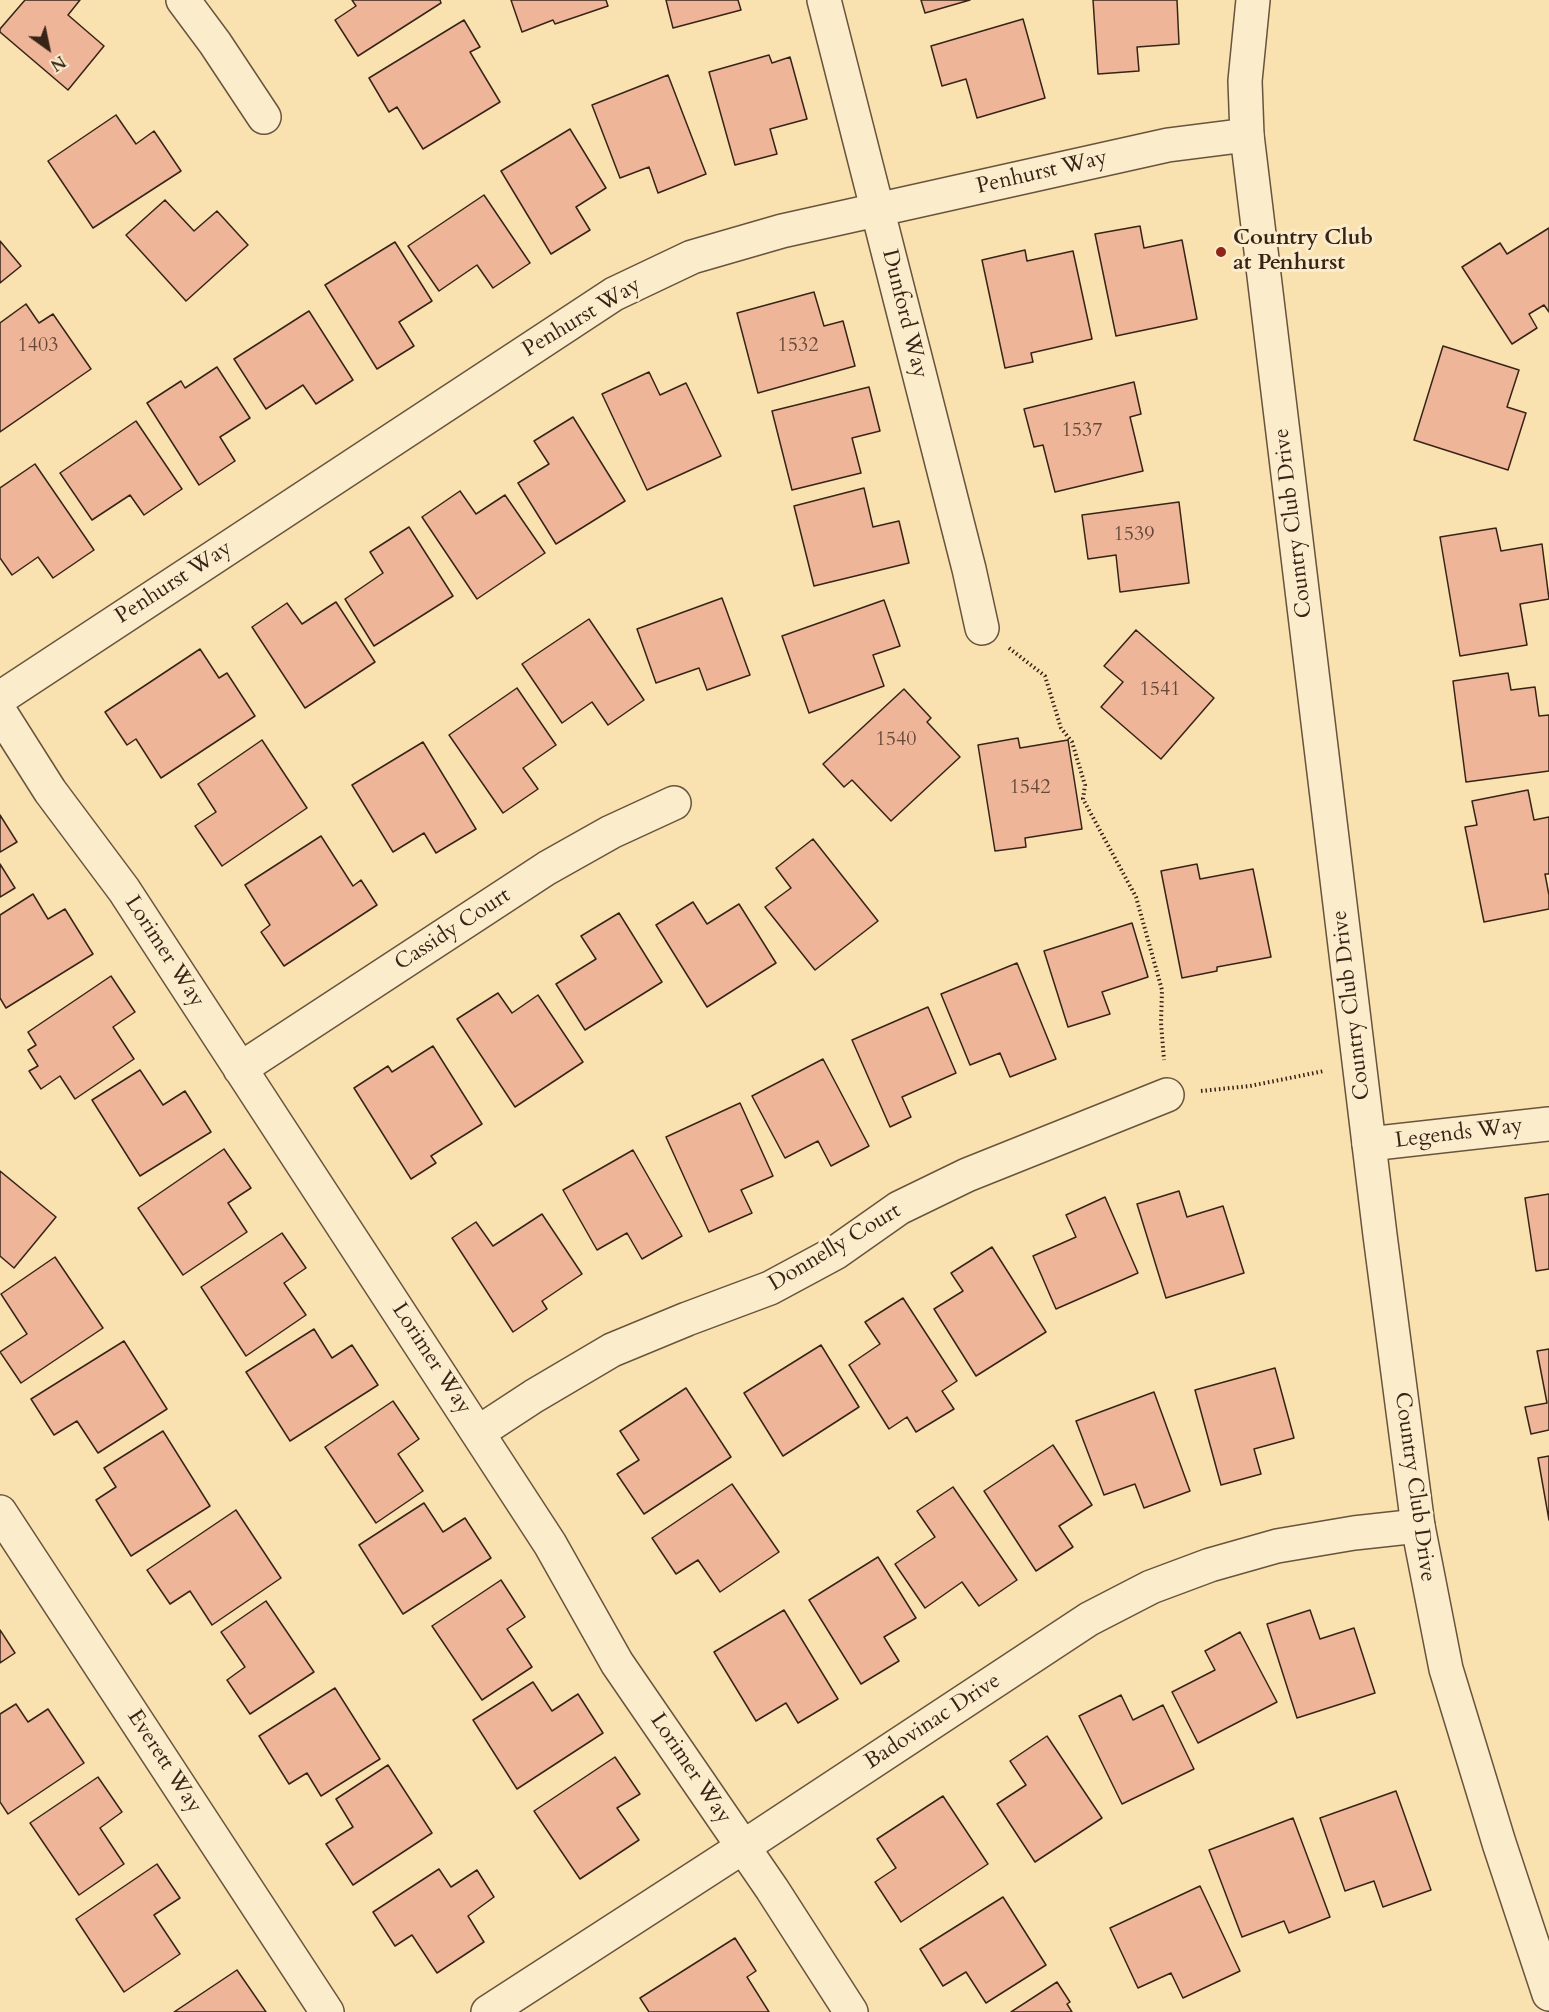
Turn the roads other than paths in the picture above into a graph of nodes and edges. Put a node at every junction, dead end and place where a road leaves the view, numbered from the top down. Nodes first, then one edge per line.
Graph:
1 (183, 0) edge
2 (824, 0) edge
3 (1253, 0) edge
4 (264, 117) dead end
5 (1247, 135) junction
6 (877, 210) junction
7 (982, 627) road end
8 (0, 698) edge
9 (0, 712) edge
10 (674, 803) dead end
11 (240, 1069) junction
12 (1167, 1095) road end
13 (1549, 1124) edge
14 (1369, 1144) junction
15 (479, 1432) junction
16 (0, 1512) edge
17 (1418, 1526) junction
18 (743, 1848) junction
19 (1549, 1994) edge
20 (327, 2012) edge
21 (489, 2012) edge
22 (851, 2012) edge

1 - 4 street
2 - 6 street, Dunford Way
3 - 5 street, Country Club Drive
5 - 6 street, Penhurst Way
5 - 14 street, Country Club Drive
6 - 7 street, Dunford Way
6 - 8 street, Penhurst Way
9 - 11 street, Lorimer Way
10 - 11 street, Cassidy Court
11 - 15 street, Lorimer Way
12 - 15 street, Donnelly Court
13 - 14 street, Legends Way
14 - 17 street, Country Club Drive
15 - 18 street, Lorimer Way
16 - 20 street, Everett Way
17 - 18 street, Badovinac Drive
17 - 19 street, Country Club Drive
18 - 21 street, Badovinac Drive
18 - 22 street, Lorimer Way

